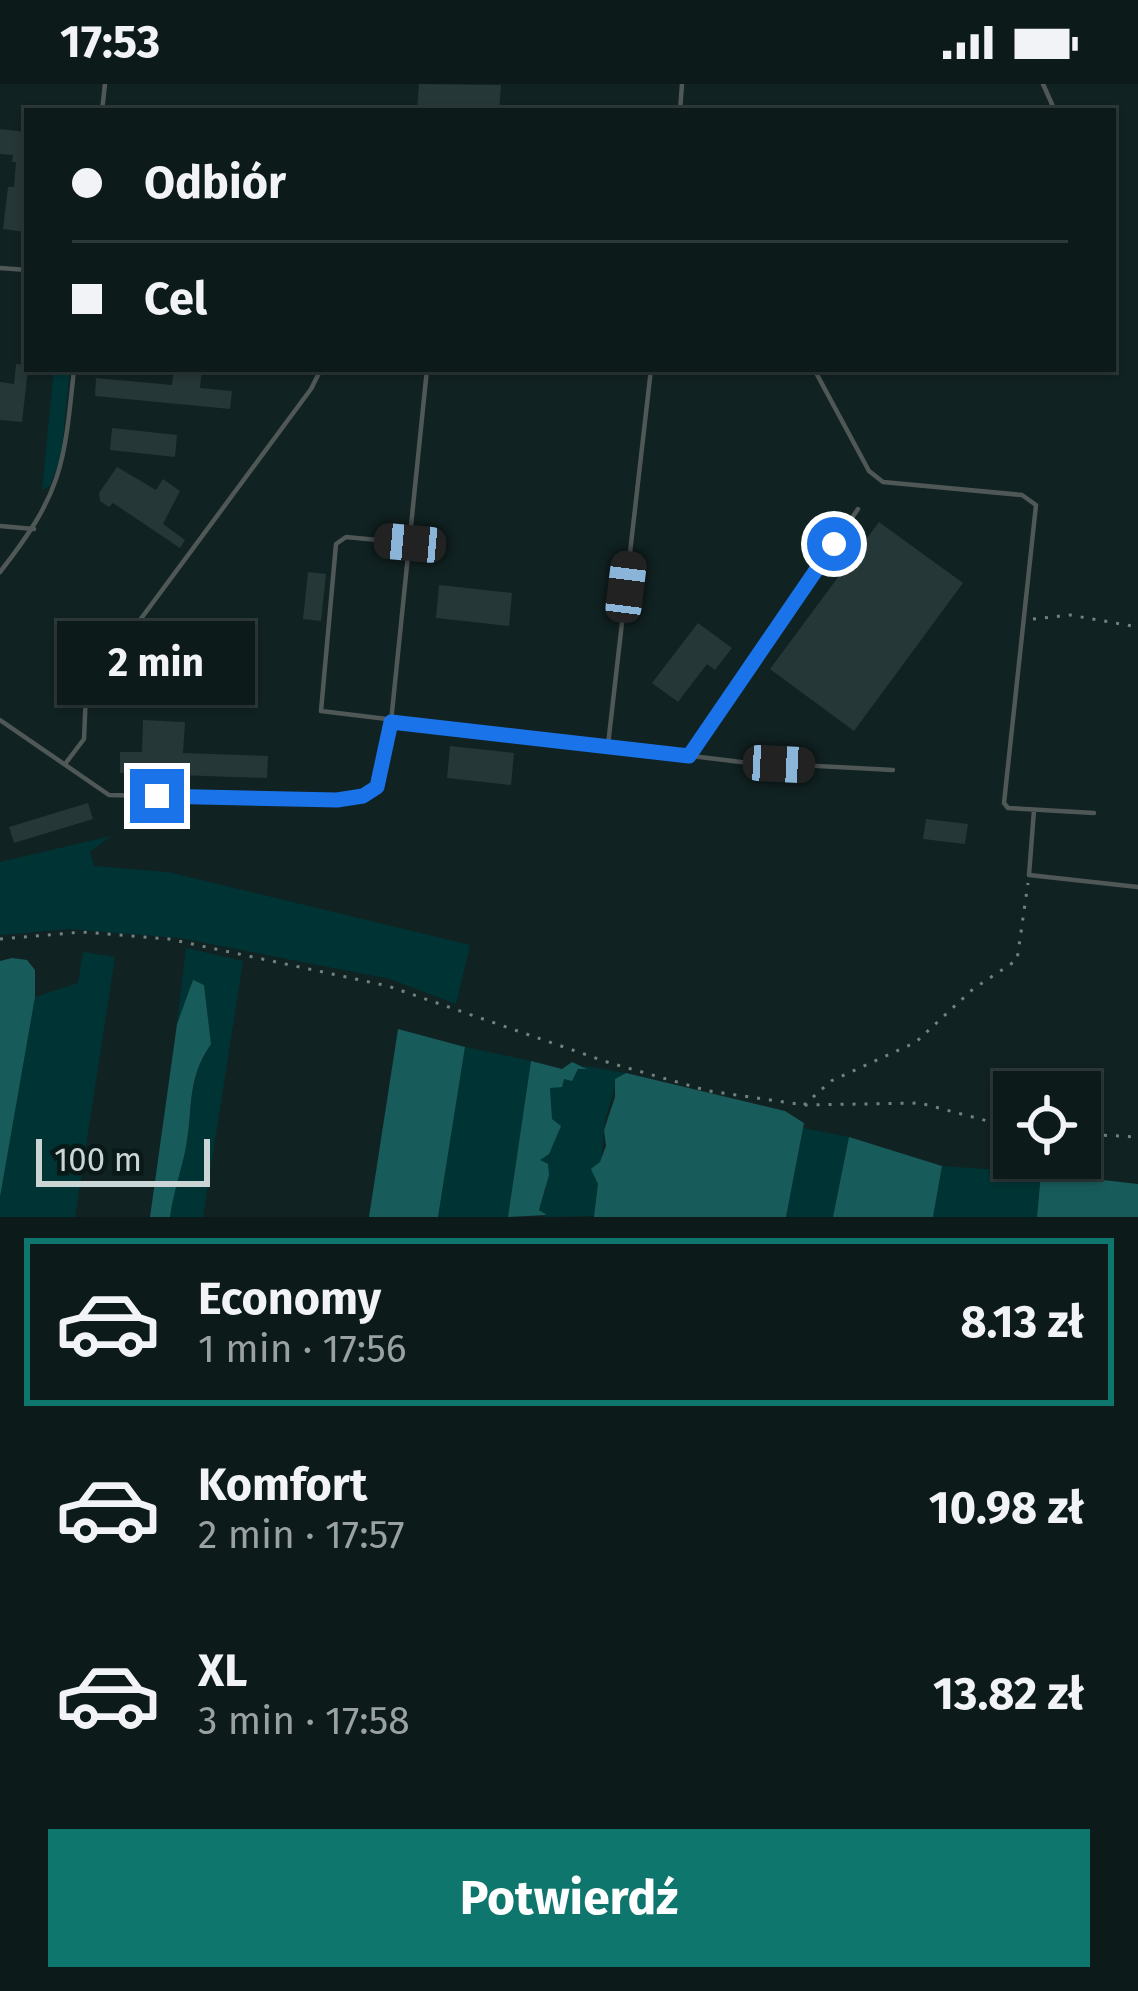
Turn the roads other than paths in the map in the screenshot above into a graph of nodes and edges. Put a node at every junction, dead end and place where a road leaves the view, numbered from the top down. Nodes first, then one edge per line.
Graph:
1 (74, 372) edge
2 (319, 372) edge
3 (427, 372) edge
4 (651, 372) edge
5 (816, 372) edge
6 (858, 508) dead end
7 (0, 526) edge
8 (34, 529) junction
9 (410, 543) junction
10 (0, 572) edge
11 (0, 720) edge
12 (391, 722) junction
13 (608, 747) junction
14 (689, 756) junction
15 (65, 764) junction
16 (893, 770) dead end
17 (1034, 810) junction
18 (1094, 813) dead end
19 (1138, 887) edge

1 - 8 lane
2 - 15 lane
3 - 9 lane
4 - 13 lane
5 - 17 lane
6 - 14 lane
7 - 8 lane
8 - 10 lane
9 - 12 lane
9 - 12 lane
11 - 15 lane
12 - 13 lane
12 - 15 lane
13 - 14 lane
14 - 16 lane
17 - 18 lane
17 - 19 lane

